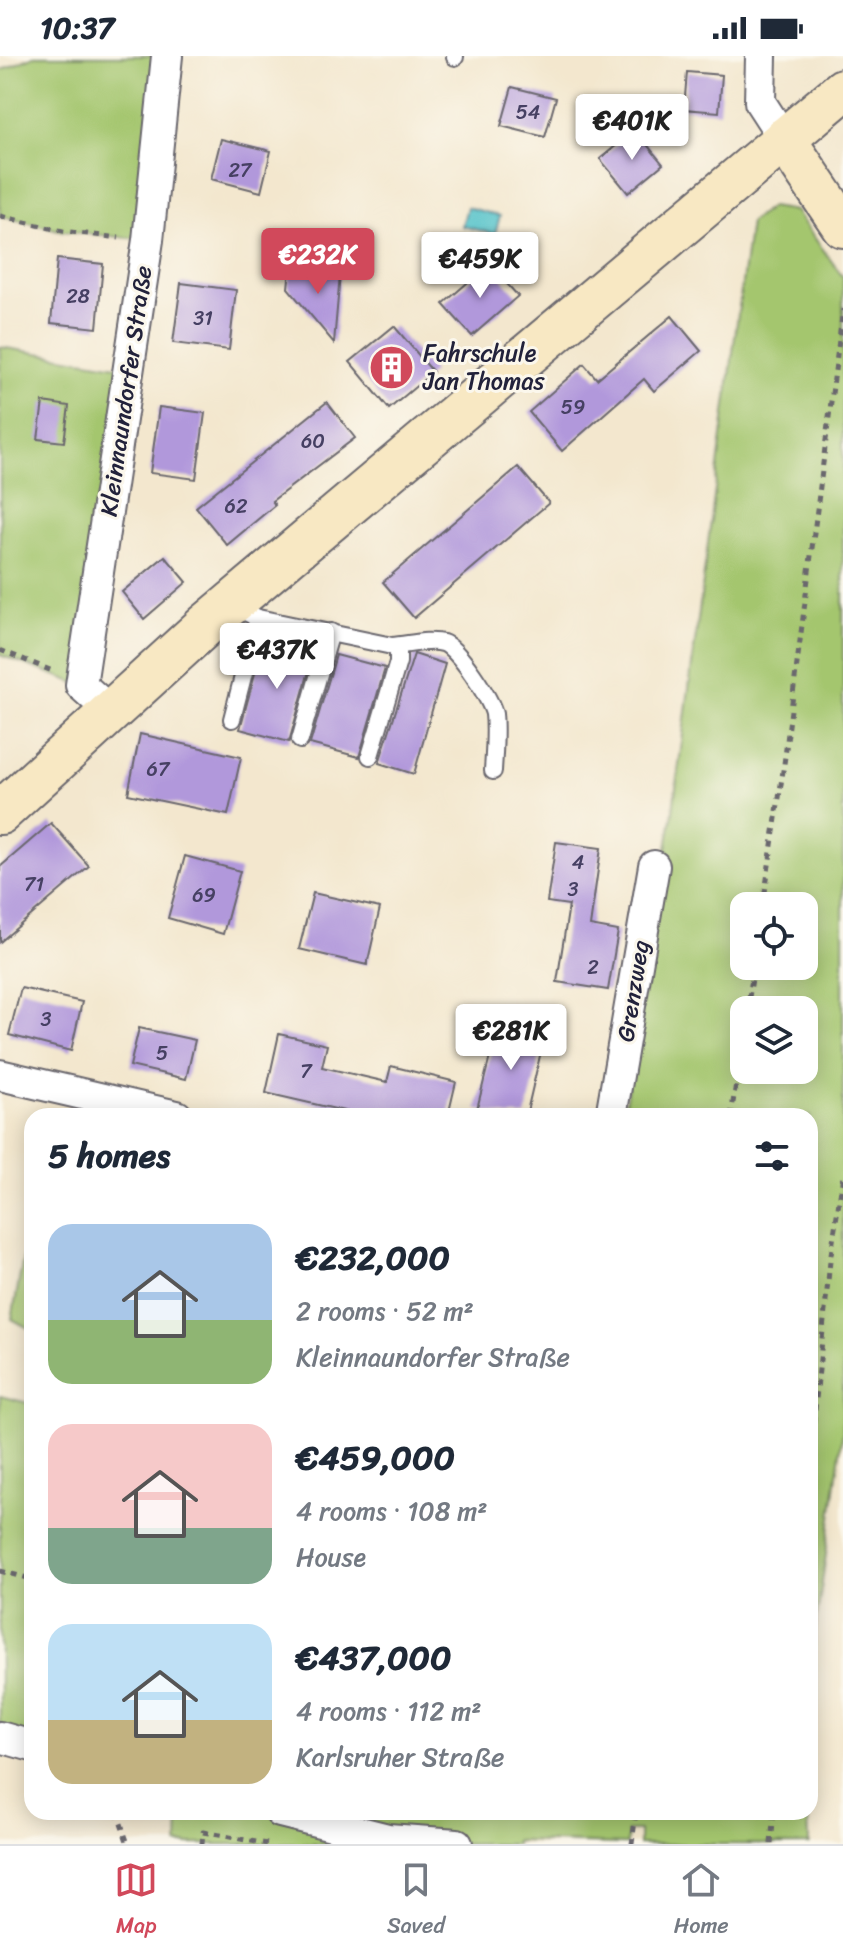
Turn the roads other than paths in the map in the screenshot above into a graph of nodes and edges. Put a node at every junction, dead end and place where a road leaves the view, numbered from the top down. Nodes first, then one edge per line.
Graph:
1 (167, 56) edge
2 (761, 56) edge
3 (843, 90) edge
4 (784, 139) junction
5 (843, 226) edge
6 (231, 615) junction
7 (331, 632) junction
8 (392, 646) junction
9 (96, 698) junction
10 (232, 719) dead end
11 (300, 740) dead end
12 (370, 756) dead end
13 (493, 771) dead end
14 (0, 813) edge
15 (654, 866) dead end
16 (0, 1075) edge
17 (142, 1108) edge
18 (612, 1108) edge
19 (0, 1737) edge
20 (24, 1744) edge
21 (309, 1820) edge
22 (388, 1842) edge
23 (457, 1844) edge

1 - 9 street, Kleinnaundorfer Straße
2 - 4 street
3 - 4 street
4 - 5 street
4 - 6 street
6 - 7 lane
6 - 9 street
6 - 10 lane
7 - 8 lane
7 - 11 lane
8 - 12 lane
8 - 13 lane
9 - 14 street
15 - 18 street, Grenzweg
16 - 17 street
19 - 20 street
21 - 22 street
22 - 23 street

